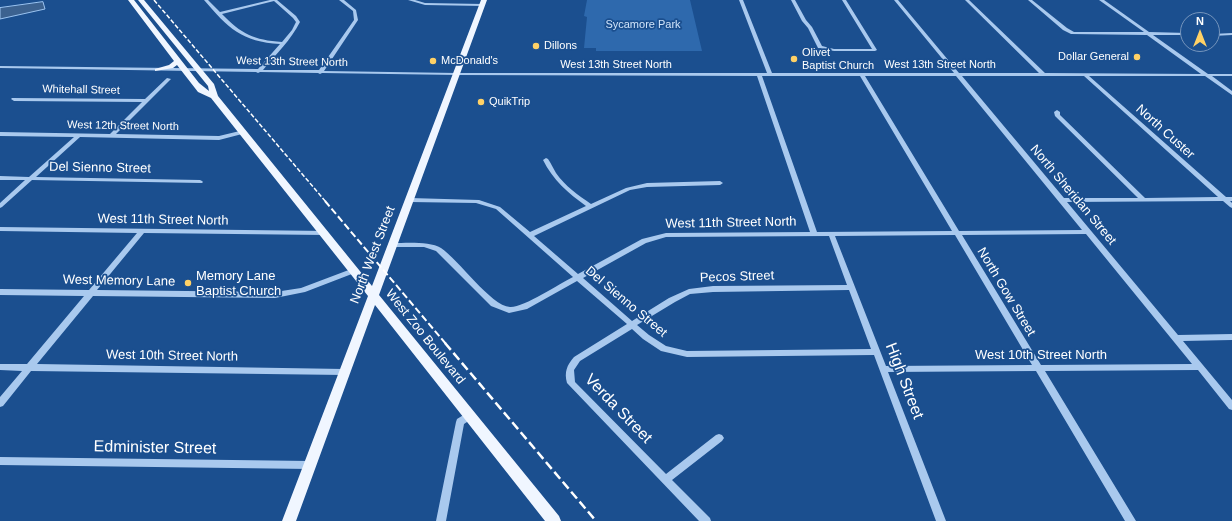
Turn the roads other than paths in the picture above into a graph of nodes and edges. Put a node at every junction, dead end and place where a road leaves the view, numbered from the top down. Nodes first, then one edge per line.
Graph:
1 (131, 0) edge
2 (141, 0) edge
3 (206, 0) edge
4 (275, 0) edge
5 (341, 0) edge
6 (410, 0) edge
7 (741, 0) edge
8 (793, 0) edge
9 (844, 0) edge
10 (896, 0) edge
11 (967, 0) edge
12 (1030, 0) edge
13 (1101, 0) edge
14 (483, 2) edge
15 (220, 13) junction
16 (1150, 34) junction
17 (1180, 34) edge
18 (1220, 34) edge
19 (1232, 34) edge
20 (284, 43) junction
21 (179, 62) junction
22 (0, 68) edge
23 (157, 70) junction
24 (186, 71) junction
25 (197, 71) junction
26 (258, 72) junction
27 (320, 73) junction
28 (457, 74) junction
29 (759, 75) junction
30 (770, 75) junction
31 (862, 75) junction
32 (958, 75) junction
33 (1044, 75) junction
34 (1085, 75) junction
35 (1207, 75) junction
36 (1232, 75) edge
37 (169, 80) dead end
38 (1232, 93) edge
39 (214, 96) junction
40 (14, 99) dead end
41 (147, 101) junction
42 (1057, 112) dead end
43 (244, 132) junction
44 (0, 134) edge
45 (78, 136) junction
46 (111, 136) junction
47 (546, 160) dead end
48 (0, 178) edge
49 (30, 179) junction
50 (200, 182) dead end
51 (720, 184) dead end
52 (1232, 198) edge
53 (1143, 199) junction
54 (1224, 199) junction
55 (410, 200) junction
56 (1061, 200) junction
57 (0, 206) edge
58 (590, 206) junction
59 (1232, 206) edge
60 (0, 229) edge
61 (141, 232) junction
62 (1087, 232) junction
63 (325, 233) junction
64 (814, 233) junction
65 (831, 233) junction
66 (956, 233) junction
67 (530, 236) junction
68 (393, 245) junction
69 (354, 270) junction
70 (577, 277) junction
71 (851, 287) junction
72 (0, 292) edge
73 (90, 293) junction
74 (374, 295) junction
75 (632, 325) junction
76 (1232, 337) edge
77 (1176, 338) junction
78 (876, 352) junction
79 (0, 367) edge
80 (29, 367) junction
81 (1200, 367) junction
82 (883, 368) junction
83 (1038, 368) junction
84 (344, 372) junction
85 (0, 403) edge
86 (1232, 406) edge
87 (470, 415) junction
88 (719, 438) dead end
89 (0, 461) edge
90 (310, 465) junction
91 (665, 480) junction
92 (289, 521) edge
93 (441, 521) edge
94 (554, 521) edge
95 (706, 521) edge
96 (941, 521) edge
97 (1131, 521) edge

1 - 21 main road, West Zoo Boulevard
2 - 25 main road, West Zoo Boulevard
3 - 15 street
4 - 15 street
4 - 20 street
5 - 27 street
6 - 14 street
7 - 30 street
8 - 9 street
10 - 32 street, North Sheridan Street
11 - 33 street
12 - 16 street
13 - 16 street
14 - 28 main road, North West Street
15 - 20 street
16 - 17 street
16 - 35 street
18 - 19 street
20 - 26 street
21 - 23 main road
21 - 24 main road, West Zoo Boulevard
22 - 23 street, West 13th Street North
23 - 24 street, West 13th Street North
24 - 25 street, West 13th Street North
24 - 39 main road, West Zoo Boulevard
25 - 26 street, West 13th Street North
25 - 39 main road, West Zoo Boulevard
26 - 27 street, West 13th Street North
27 - 28 street, West 13th Street North
28 - 29 street, West 13th Street North
28 - 55 main road, North West Street
29 - 30 street, West 13th Street North
29 - 64 street
30 - 31 street, West 13th Street North
31 - 32 street, West 13th Street North
31 - 66 street, North Gow Street
32 - 33 street, West 13th Street North
32 - 56 street, North Sheridan Street
33 - 34 street, West 13th Street North
34 - 35 street, West 13th Street North
34 - 54 street, North Custer
35 - 36 street, West 13th Street North
35 - 38 street
37 - 41 street
39 - 43 main road, West Zoo Boulevard
40 - 41 street, Whitehall Street
41 - 46 street
42 - 53 street
43 - 46 street, West 12th Street North
43 - 63 main road, West Zoo Boulevard
44 - 45 street, West 12th Street North
45 - 46 street, West 12th Street North
45 - 49 street
47 - 58 street
48 - 49 street, Del Sienno Street
49 - 50 street, Del Sienno Street
49 - 57 street
51 - 58 street
52 - 54 street
53 - 54 street
53 - 56 street
54 - 59 street, North Custer
55 - 67 street, Del Sienno Street
55 - 68 main road, North West Street
56 - 62 street, North Sheridan Street
58 - 67 street
60 - 61 street, West 11th Street North
61 - 63 street, West 11th Street North
61 - 73 street
62 - 66 street, West 11th Street North
62 - 77 street, North Sheridan Street
63 - 69 main road, West Zoo Boulevard
64 - 65 street, West 11th Street North
64 - 70 street, West 11th Street North
65 - 66 street, West 11th Street North
65 - 71 street, High Street
66 - 83 street, North Gow Street
67 - 70 street, Del Sienno Street
68 - 70 street, West 11th Street North
68 - 74 main road, North West Street
69 - 73 street, West Memory Lane
69 - 74 main road, West Zoo Boulevard
70 - 75 street, Del Sienno Street
71 - 75 street, Pecos Street
71 - 78 street, High Street
72 - 73 street, West Memory Lane
73 - 80 street
74 - 84 main road, North West Street
74 - 87 main road, West Zoo Boulevard
75 - 78 street, Del Sienno Street
75 - 91 street, Verda Street
76 - 77 street
77 - 81 street, North Sheridan Street
78 - 82 street, High Street
79 - 80 street, West 10th Street North
80 - 84 street, West 10th Street North
80 - 85 street
81 - 83 street, West 10th Street North
81 - 86 street, North Sheridan Street
82 - 83 street, West 10th Street North
82 - 96 street, High Street
83 - 97 street, North Gow Street
84 - 90 main road, North West Street
87 - 93 street
87 - 94 main road, West Zoo Boulevard
88 - 91 street
89 - 90 street, Edminister Street
90 - 92 main road, North West Street
91 - 95 street, Verda Street

